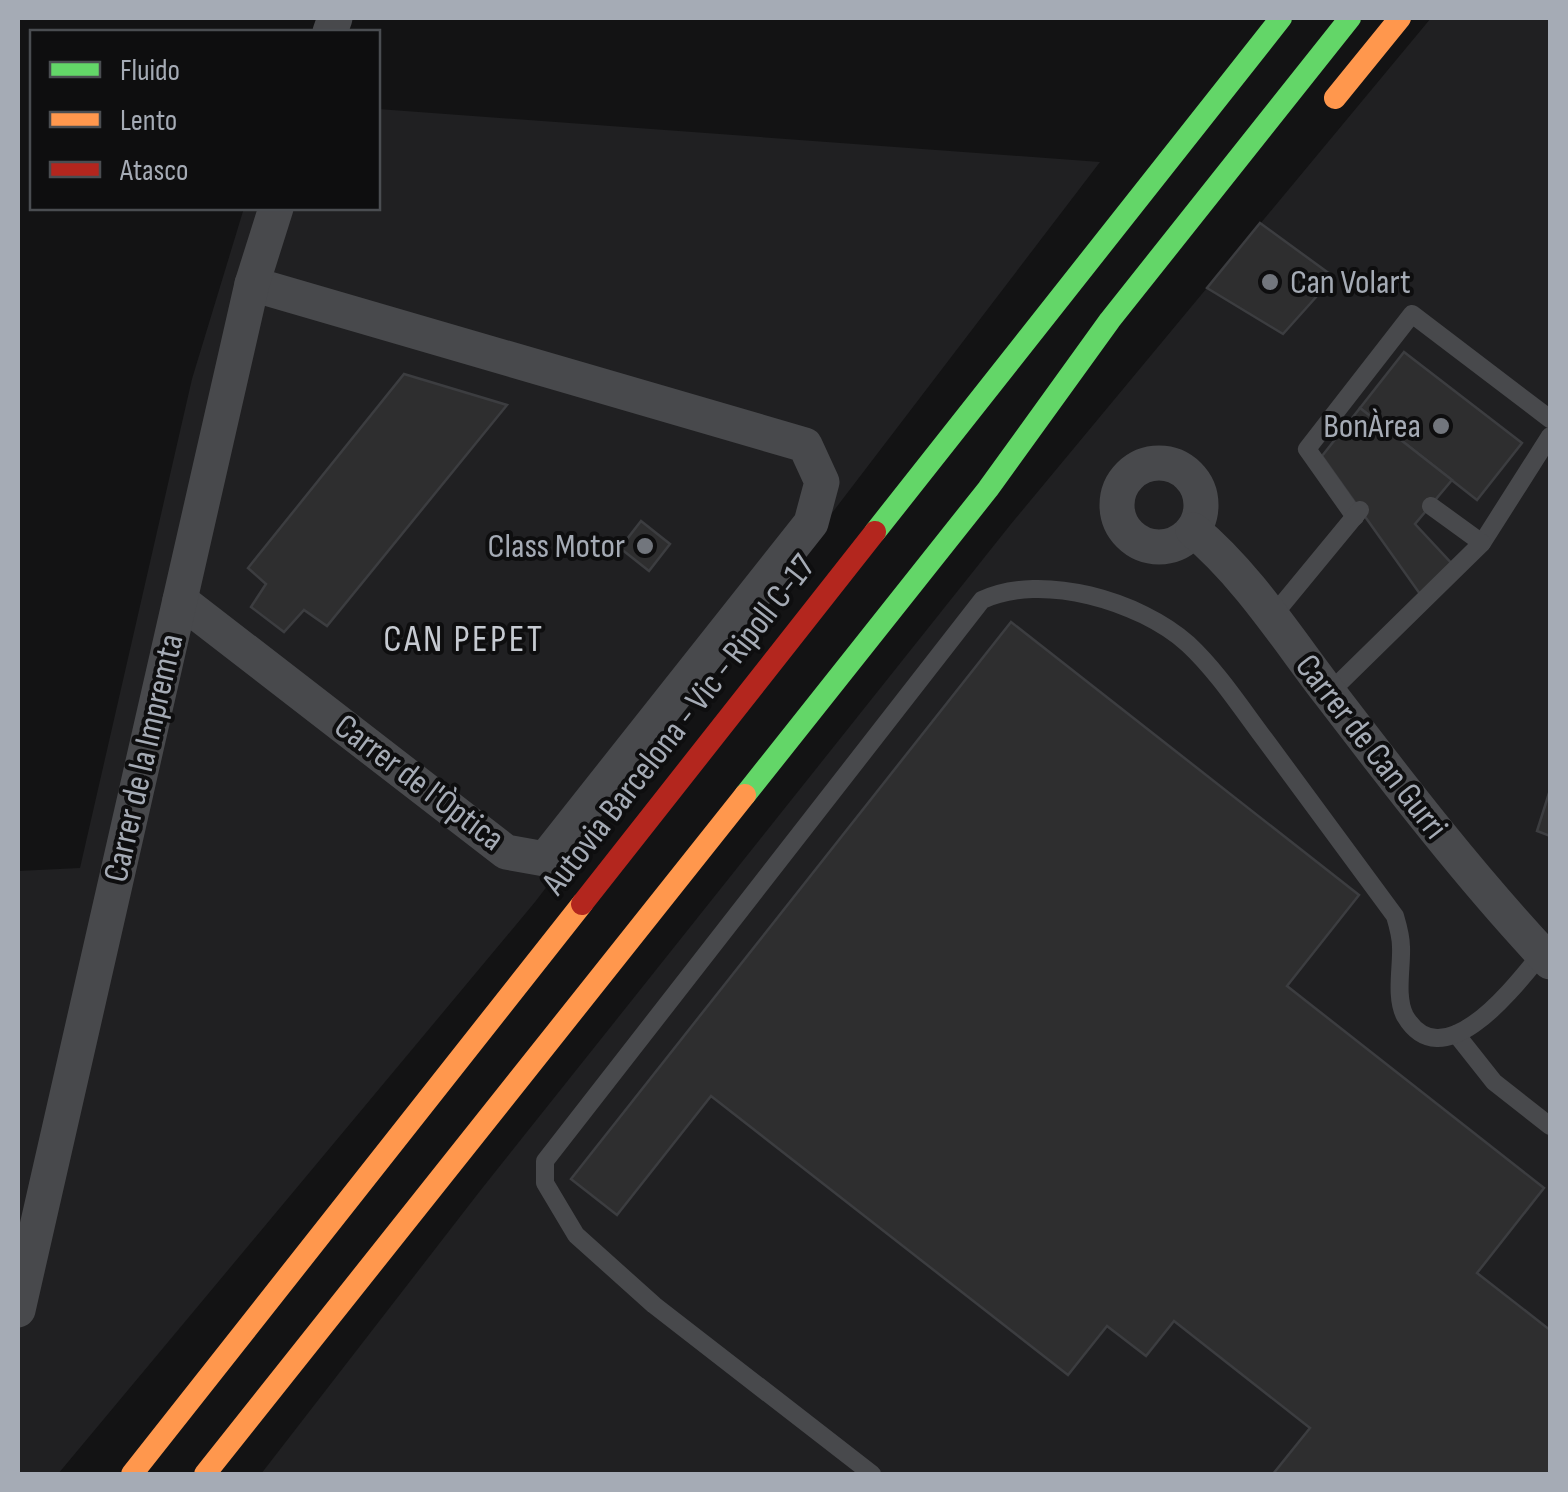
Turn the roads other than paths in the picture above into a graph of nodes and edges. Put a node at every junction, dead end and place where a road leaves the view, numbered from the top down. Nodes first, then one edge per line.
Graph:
1 (1281, 18) edge
2 (1350, 18) edge
3 (1400, 18) edge
4 (1242, 30) dead end
5 (1318, 117) dead end
6 (275, 210) edge
7 (1185, 262) dead end
8 (252, 284) junction
9 (1073, 284) junction
10 (1110, 320) junction
11 (1550, 420) edge
12 (1550, 436) edge
13 (1431, 506) dead end
14 (1193, 530) dead end
15 (1482, 543) junction
16 (180, 600) junction
17 (1272, 618) junction
18 (1329, 693) junction
19 (1546, 958) edge
20 (1456, 1034) junction
21 (1550, 1126) edge
22 (18, 1310) edge
23 (132, 1474) edge
24 (205, 1474) edge
25 (872, 1474) edge

1 - 9 highway, Autovia Barcelona - Vic - Ripoll C-17
2 - 10 highway
3 - 5 highway
4 - 9 highway
6 - 8 street, Carrer de la Impremta
7 - 10 highway
8 - 16 street, Carrer de la Impremta
8 - 16 street, Carrer de l'Òptica
9 - 23 highway, Autovia Barcelona - Vic - Ripoll C-17
10 - 24 highway
11 - 17 lane
12 - 15 lane
13 - 15 lane
14 - 17 street, Carrer de Can Gurri
15 - 18 lane
16 - 22 street, Carrer de la Impremta
17 - 18 street, Carrer de Can Gurri
18 - 19 street, Carrer de Can Gurri
19 - 20 lane
20 - 21 lane
20 - 25 lane

